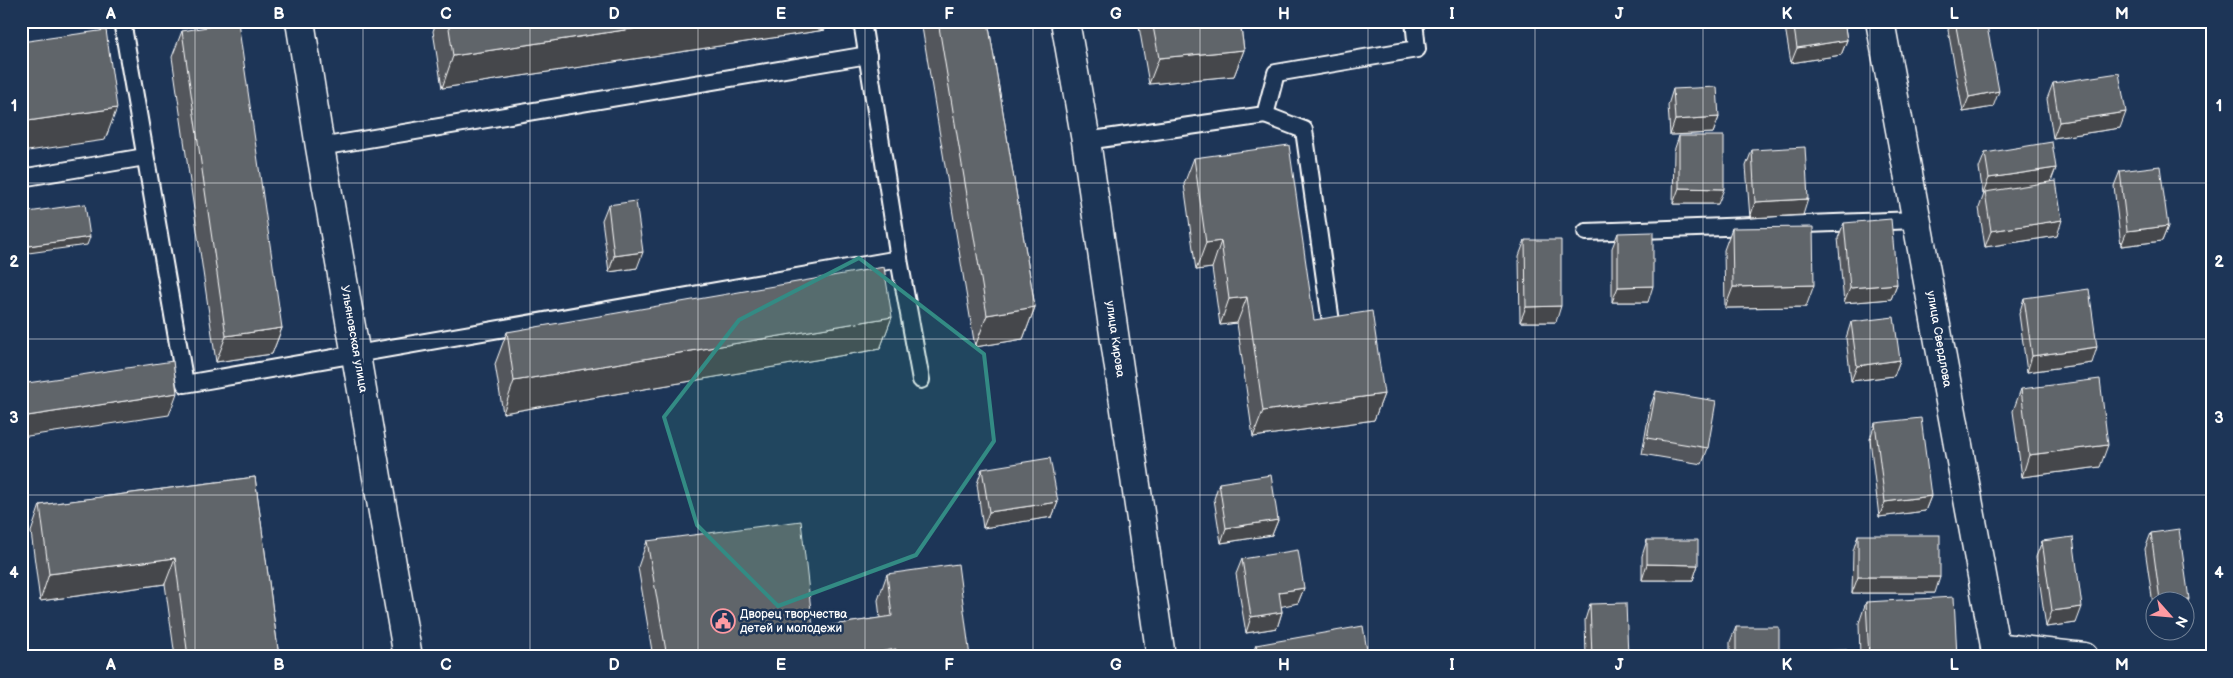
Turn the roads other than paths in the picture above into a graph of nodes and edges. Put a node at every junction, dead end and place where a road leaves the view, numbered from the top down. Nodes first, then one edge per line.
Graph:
1 (122, 21) edge
2 (300, 21) edge
3 (862, 21) edge
4 (1065, 21) edge
5 (1414, 21) edge
6 (1880, 21) edge
7 (868, 55) junction
8 (1265, 115) junction
9 (1086, 141) junction
10 (320, 147) junction
11 (145, 157) junction
12 (21, 178) edge
13 (1917, 220) junction
14 (1586, 232) dead end
15 (899, 259) junction
16 (1331, 322) edge
17 (356, 355) junction
18 (921, 380) dead end
19 (1996, 652) edge
20 (408, 657) edge
21 (1161, 657) edge
22 (2084, 657) edge

1 - 11 lane
2 - 10 street, Ульяновская улица
3 - 7 lane
4 - 9 street, улица Кирова
5 - 8 lane
6 - 13 street, улица Свердлова
7 - 10 lane
7 - 15 lane
8 - 9 lane
8 - 16 lane
9 - 21 street, улица Кирова
10 - 17 street, Ульяновская улица
11 - 12 lane
11 - 17 lane
13 - 14 lane
13 - 19 street, улица Свердлова
15 - 17 lane
15 - 18 lane
17 - 20 street, Ульяновская улица
19 - 22 street

